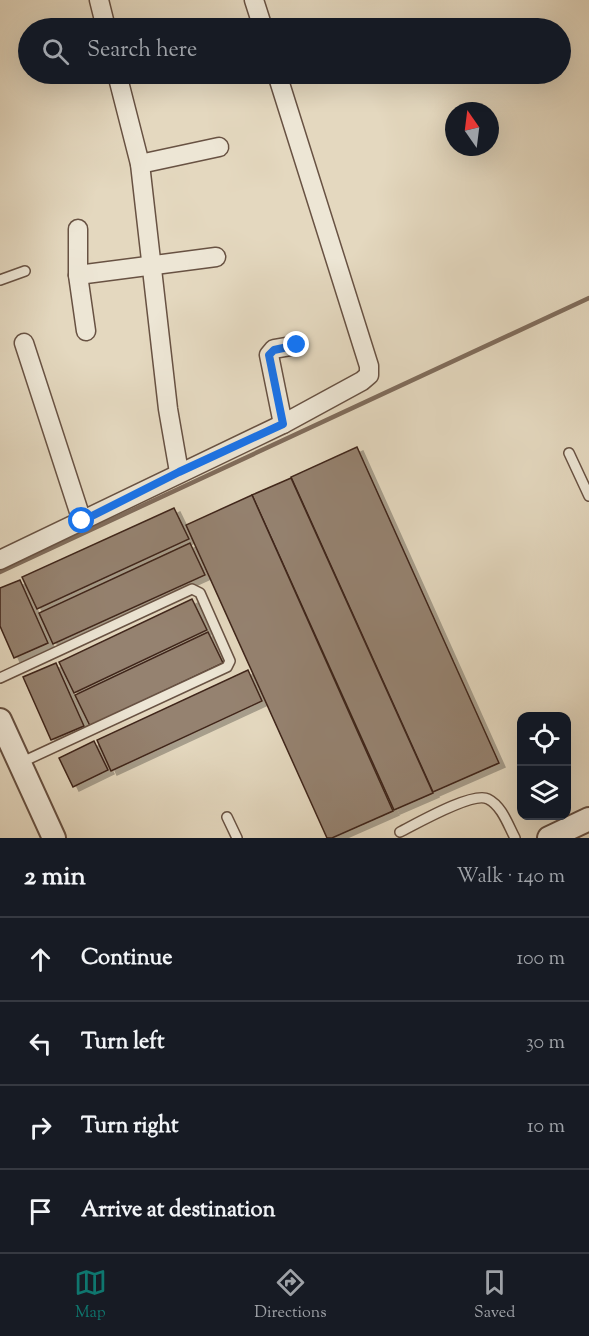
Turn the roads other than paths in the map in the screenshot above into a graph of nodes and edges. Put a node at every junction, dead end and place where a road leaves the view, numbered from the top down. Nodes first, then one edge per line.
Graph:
1 (99, 0) edge
2 (254, 0) edge
3 (104, 18) edge
4 (260, 18) edge
5 (120, 84) edge
6 (280, 84) edge
7 (219, 147) dead end
8 (140, 164) junction
9 (78, 229) dead end
10 (216, 257) dead end
11 (152, 266) junction
12 (25, 271) dead end
13 (78, 275) junction
14 (0, 280) edge
15 (86, 331) dead end
16 (24, 344) dead end
17 (297, 345) dead end
18 (283, 424) junction
19 (569, 453) dead end
20 (179, 472) junction
21 (589, 496) edge
22 (82, 521) junction
23 (0, 560) edge
24 (0, 678) edge
25 (0, 720) edge
26 (20, 763) junction
27 (227, 817) dead end
28 (589, 819) edge
29 (400, 832) dead end
30 (54, 838) edge
31 (237, 838) edge
32 (514, 838) edge
33 (549, 838) edge

1 - 3 street
2 - 4 street
5 - 8 street
6 - 18 street
7 - 8 street
8 - 11 street
9 - 13 street
10 - 11 street
11 - 13 street
11 - 20 street
12 - 14 lane
13 - 15 street
16 - 22 street
17 - 18 street
18 - 20 street
19 - 21 lane
20 - 22 street
22 - 23 street
24 - 26 lane
25 - 26 street
26 - 30 street
27 - 31 lane
28 - 33 street
29 - 32 lane

